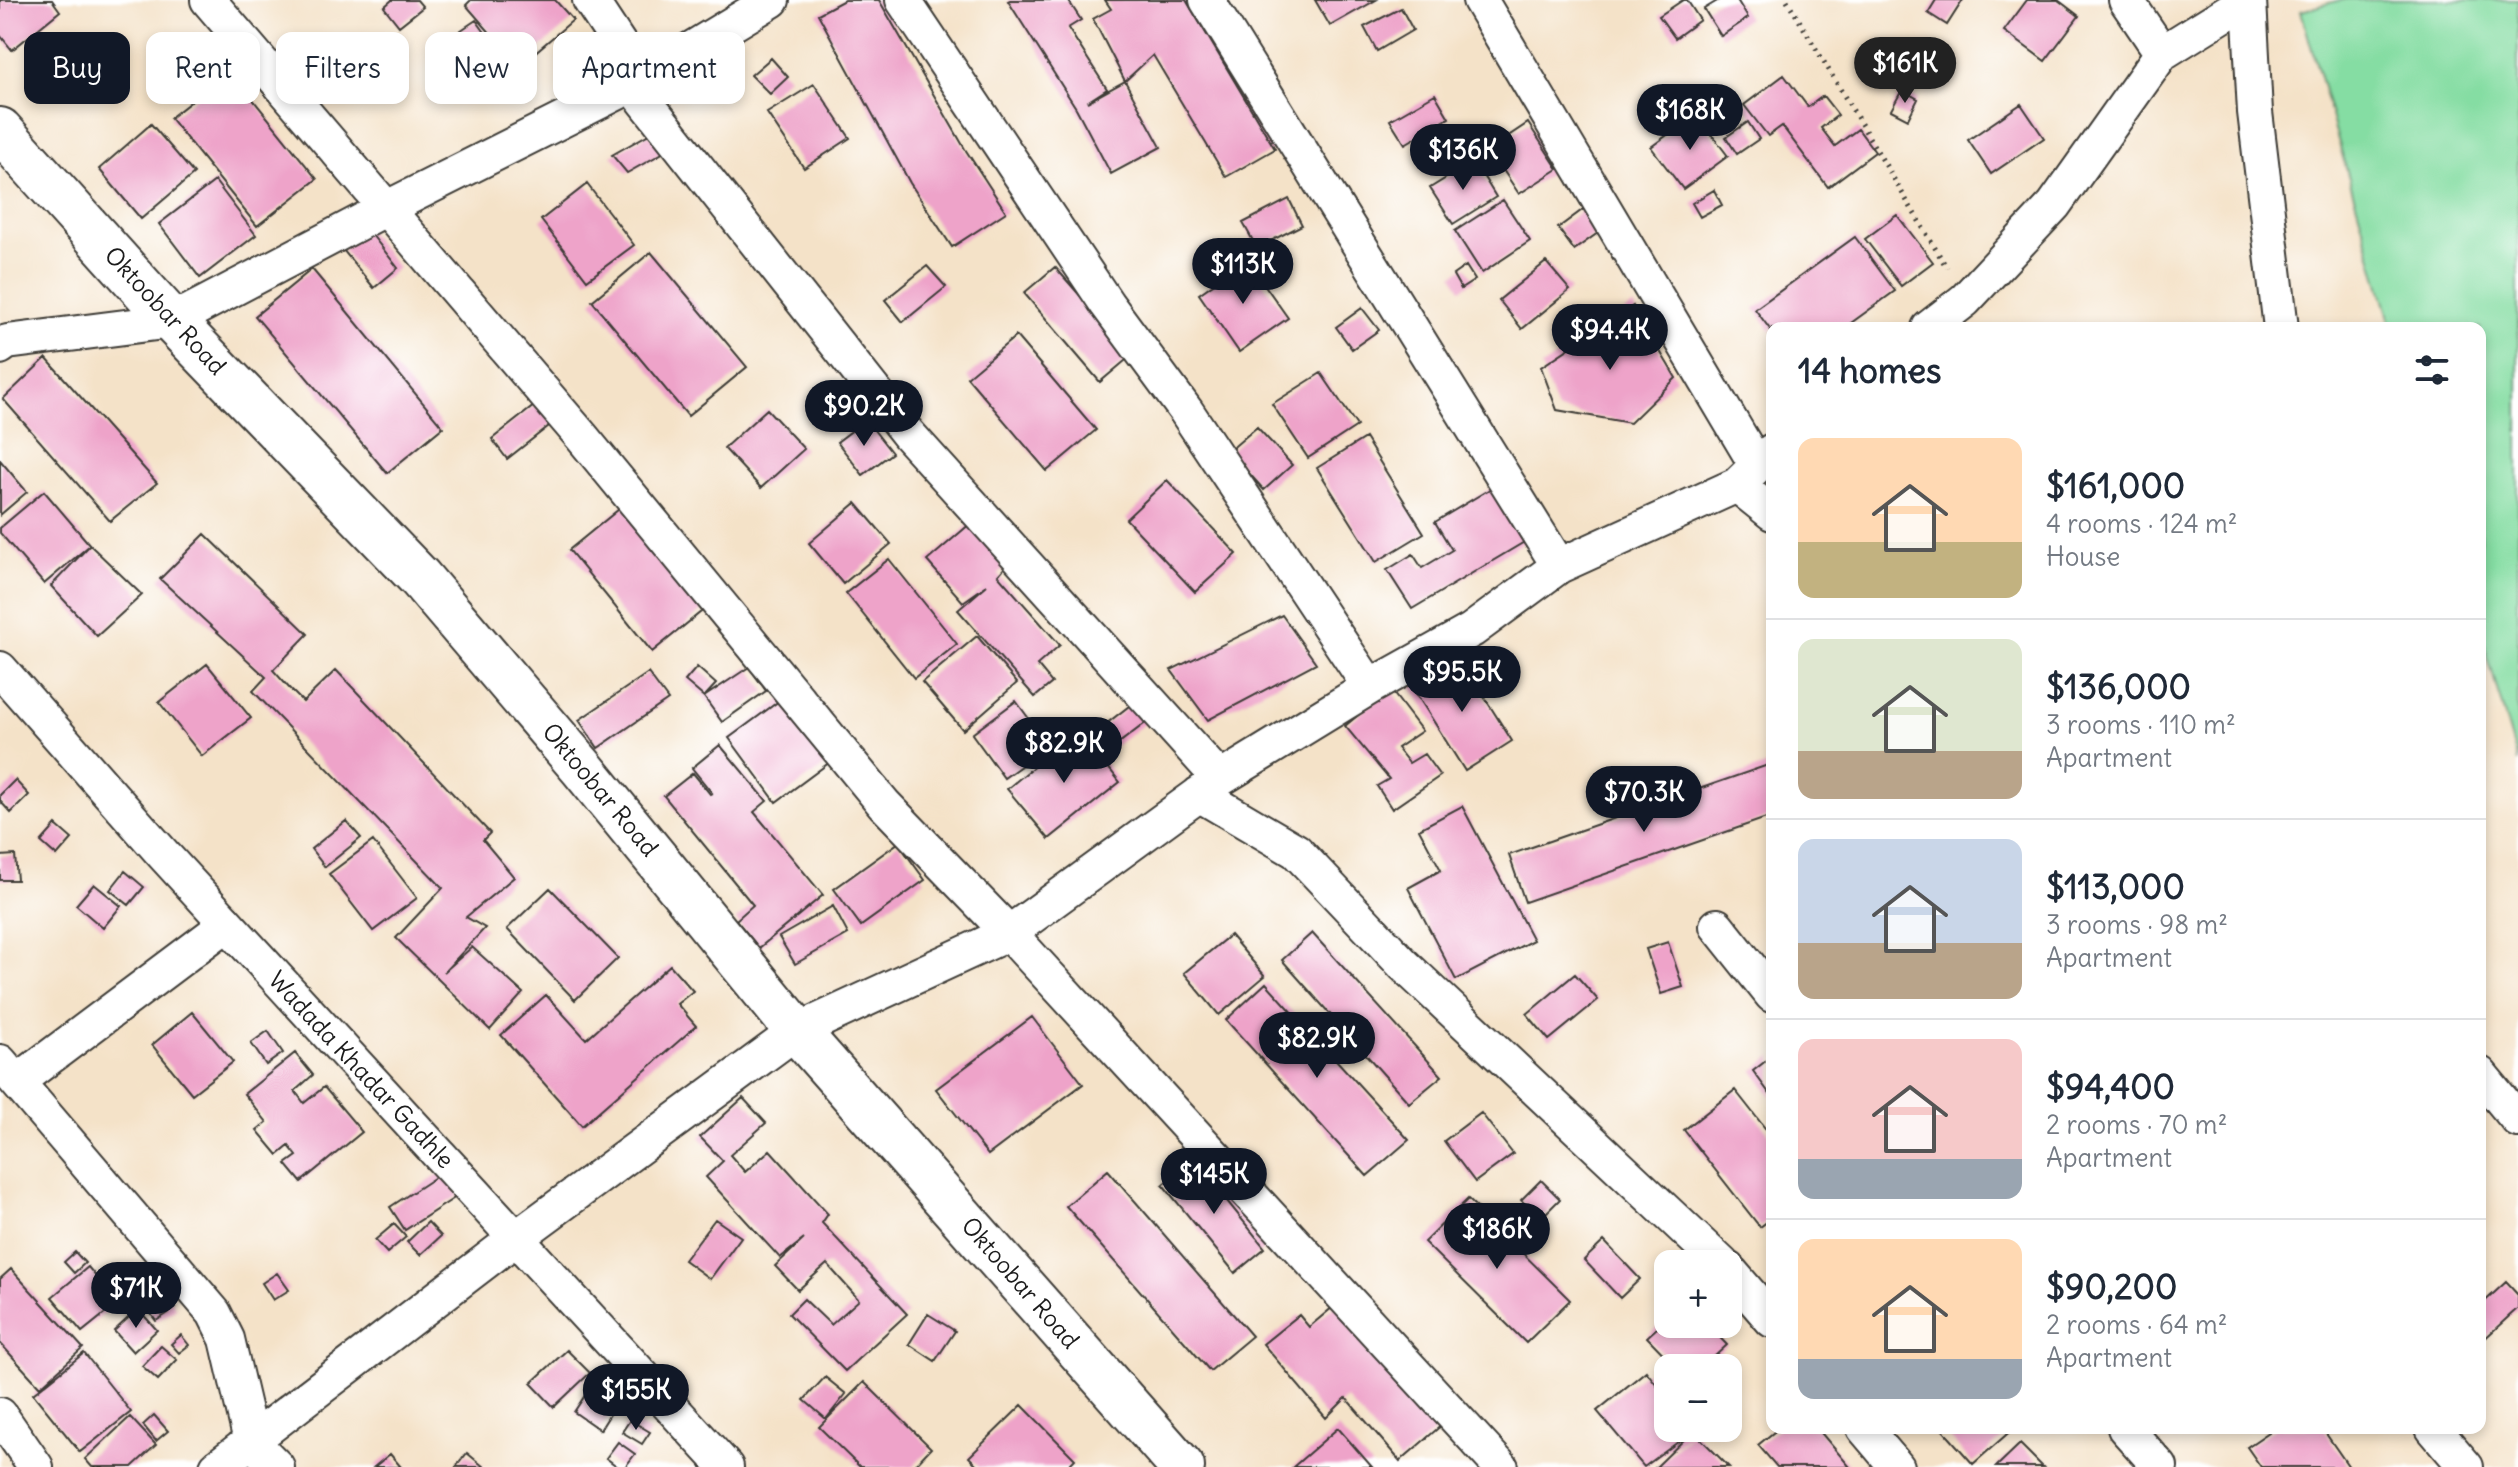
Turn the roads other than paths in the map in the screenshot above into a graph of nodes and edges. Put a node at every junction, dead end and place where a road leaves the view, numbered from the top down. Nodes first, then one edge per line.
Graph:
1 (208, 0) edge
2 (590, 0) edge
3 (772, 0) edge
4 (903, 0) edge
5 (1207, 0) edge
6 (1480, 0) edge
7 (2126, 0) edge
8 (2248, 0) edge
9 (611, 32) edge
10 (719, 32) edge
11 (2162, 53) junction
12 (594, 104) edge
13 (647, 104) edge
14 (0, 130) edge
15 (385, 209) junction
16 (172, 321) junction
17 (1937, 322) edge
18 (2280, 322) edge
19 (0, 347) edge
20 (1755, 467) edge
21 (1766, 497) edge
22 (1559, 566) junction
23 (0, 669) edge
24 (1370, 687) junction
25 (1210, 786) junction
26 (227, 924) junction
27 (1717, 926) dead end
28 (1009, 933) junction
29 (1766, 987) edge
30 (797, 1031) junction
31 (9, 1072) edge
32 (2486, 1081) edge
33 (2518, 1120) edge
34 (516, 1238) junction
35 (1707, 1250) edge
36 (1742, 1285) edge
37 (1766, 1313) edge
38 (0, 1415) edge
39 (1869, 1434) edge
40 (2130, 1434) edge
41 (2438, 1434) edge
42 (251, 1441) junction
43 (36, 1467) edge
44 (217, 1467) edge
45 (277, 1467) edge
46 (726, 1467) edge
47 (1182, 1467) edge
48 (1501, 1467) edge
49 (1897, 1467) edge
50 (2160, 1467) edge
51 (2466, 1467) edge

1 - 15 street
2 - 9 street
3 - 10 street
4 - 24 street
5 - 22 street
6 - 20 street
7 - 11 street
8 - 11 street
8 - 18 street
11 - 17 street
12 - 15 street
13 - 25 street
14 - 16 street, Oktoobar Road
15 - 16 street
15 - 28 street
16 - 19 street
16 - 30 street, Oktoobar Road
20 - 21 street
20 - 22 street
22 - 24 street
23 - 26 street, Wadada Khadar Gadhle
24 - 25 street
25 - 28 street
25 - 35 street
26 - 31 street
26 - 34 street, Wadada Khadar Gadhle
27 - 29 street
28 - 30 street
28 - 48 street
30 - 34 street
30 - 47 street, Oktoobar Road
31 - 42 street
32 - 33 street
34 - 42 street
34 - 46 street, Wadada Khadar Gadhle
36 - 37 street
38 - 43 street
39 - 49 street
40 - 50 street
41 - 51 street
42 - 44 street
42 - 45 street

